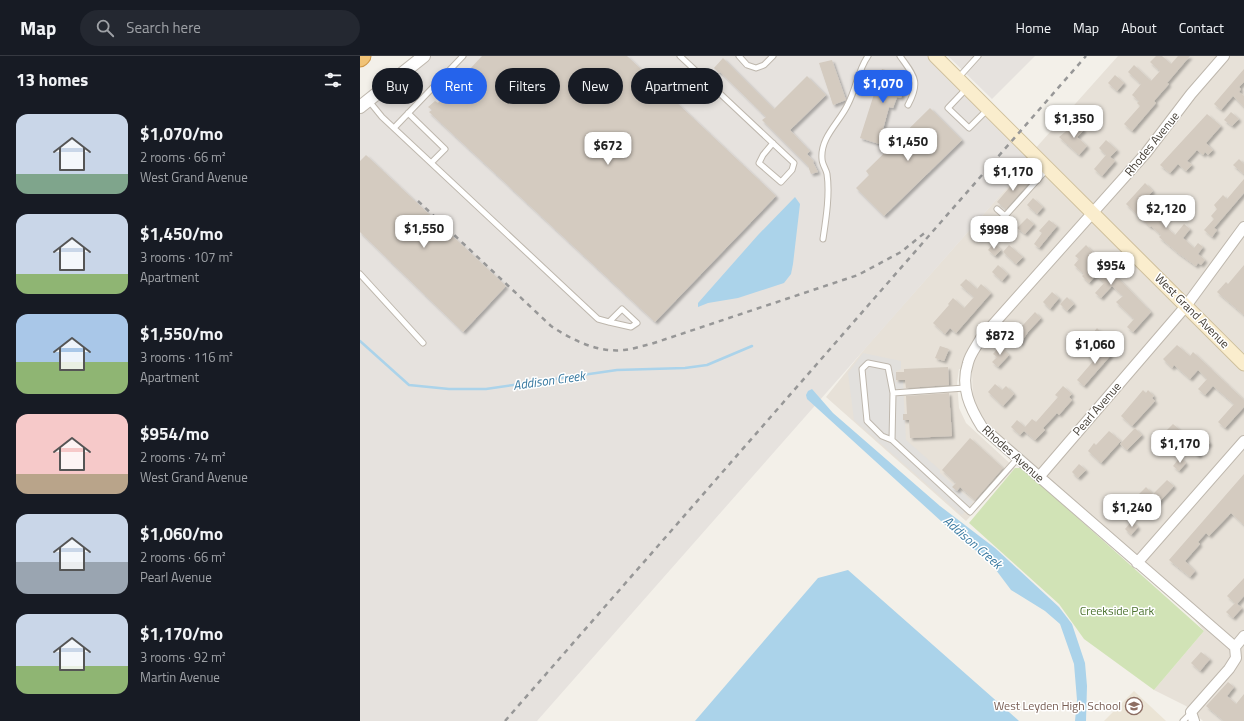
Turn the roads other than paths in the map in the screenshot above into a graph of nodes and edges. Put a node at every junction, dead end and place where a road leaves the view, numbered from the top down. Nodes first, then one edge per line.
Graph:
1 (424, 56) edge
2 (462, 56) edge
3 (680, 56) edge
4 (739, 56) edge
5 (773, 56) edge
6 (868, 56) edge
7 (900, 56) edge
8 (935, 56) edge
9 (978, 56) edge
10 (1224, 56) edge
11 (958, 78) junction
12 (968, 88) junction
13 (364, 104) edge
14 (908, 105) dead end
15 (988, 108) junction
16 (408, 113) junction
17 (394, 128) junction
18 (773, 143) junction
19 (432, 162) junction
20 (1048, 168) junction
21 (996, 209) dead end
22 (1093, 213) junction
23 (1244, 227) edge
24 (823, 239) dead end
25 (360, 274) edge
26 (1186, 306) junction
27 (609, 322) junction
28 (422, 343) dead end
29 (1244, 364) edge
30 (965, 388) junction
31 (893, 393) junction
32 (892, 440) junction
33 (1244, 441) edge
34 (1018, 458) junction
35 (1039, 477) junction
36 (1137, 562) junction
37 (1244, 636) edge
38 (1234, 647) junction
39 (1190, 719) edge

1 - 13 street
2 - 16 lane
3 - 18 lane
4 - 5 lane
6 - 24 lane
7 - 14 lane
8 - 11 main road, West Grand Avenue
9 - 11 lane
10 - 22 street, Rhodes Avenue
11 - 12 main road, West Grand Avenue
12 - 15 main road, West Grand Avenue
12 - 15 lane
13 - 17 lane
15 - 20 main road, West Grand Avenue
16 - 17 lane
16 - 19 lane
17 - 19 lane
18 - 18 lane
19 - 27 lane
20 - 21 lane
20 - 22 main road, West Grand Avenue
22 - 26 main road, West Grand Avenue
22 - 30 street, Rhodes Avenue
23 - 26 street, Pearl Avenue
25 - 28 lane
26 - 29 main road, West Grand Avenue
26 - 35 street, Pearl Avenue
27 - 27 lane
30 - 31 lane
30 - 34 street, Rhodes Avenue
31 - 32 lane
31 - 32 lane
32 - 34 lane
33 - 36 street
34 - 35 street, Rhodes Avenue
35 - 36 street, Rhodes Avenue
36 - 38 street, Rhodes Avenue
37 - 38 street
38 - 39 street

